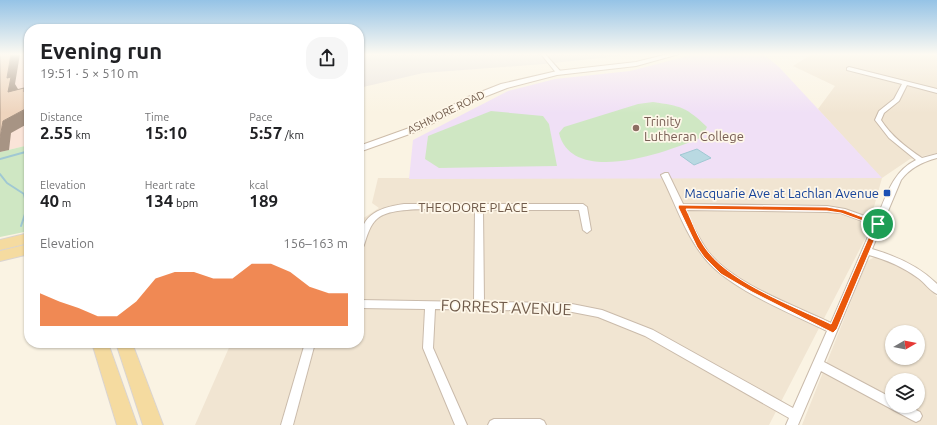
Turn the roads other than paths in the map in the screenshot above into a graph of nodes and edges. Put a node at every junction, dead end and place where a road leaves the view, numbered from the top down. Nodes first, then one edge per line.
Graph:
1 (541, 74) edge
2 (547, 74) edge
3 (867, 74) edge
4 (905, 84) junction
5 (937, 91) edge
6 (364, 141) edge
7 (364, 147) edge
8 (937, 156) edge
9 (922, 160) junction
10 (665, 174) dead end
11 (479, 206) junction
12 (681, 207) junction
13 (878, 224) junction
14 (587, 230) dead end
15 (364, 233) edge
16 (24, 240) edge
17 (869, 248) junction
18 (24, 250) edge
19 (1, 252) edge
20 (24, 254) edge
21 (937, 290) edge
22 (364, 304) edge
23 (430, 305) junction
24 (479, 305) junction
25 (833, 329) junction
26 (102, 348) edge
27 (126, 348) edge
28 (309, 348) edge
29 (818, 364) junction
30 (885, 400) edge
31 (910, 413) edge
32 (916, 416) dead end
33 (794, 420) edge
34 (127, 425) edge
35 (153, 425) edge
36 (287, 425) edge
37 (461, 425) edge
38 (494, 425) edge
39 (540, 425) edge

1 - 6 main road, ASHMORE ROAD
2 - 7 main road, ASHMORE ROAD
3 - 4 street
4 - 5 street
4 - 9 street
8 - 9 street
9 - 13 street
10 - 12 street
11 - 14 street, THEODORE PLACE
11 - 15 street, THEODORE PLACE
11 - 24 street
12 - 13 street
12 - 25 street
13 - 17 street
16 - 19 main road
17 - 21 street
17 - 25 street
18 - 19 main road
19 - 20 main road
22 - 23 street, FORREST AVENUE
23 - 24 street, FORREST AVENUE
23 - 37 street
24 - 33 street, FORREST AVENUE
25 - 29 street
26 - 34 main road
27 - 35 main road
28 - 36 street
29 - 30 street
29 - 33 street
31 - 32 street
38 - 39 street

